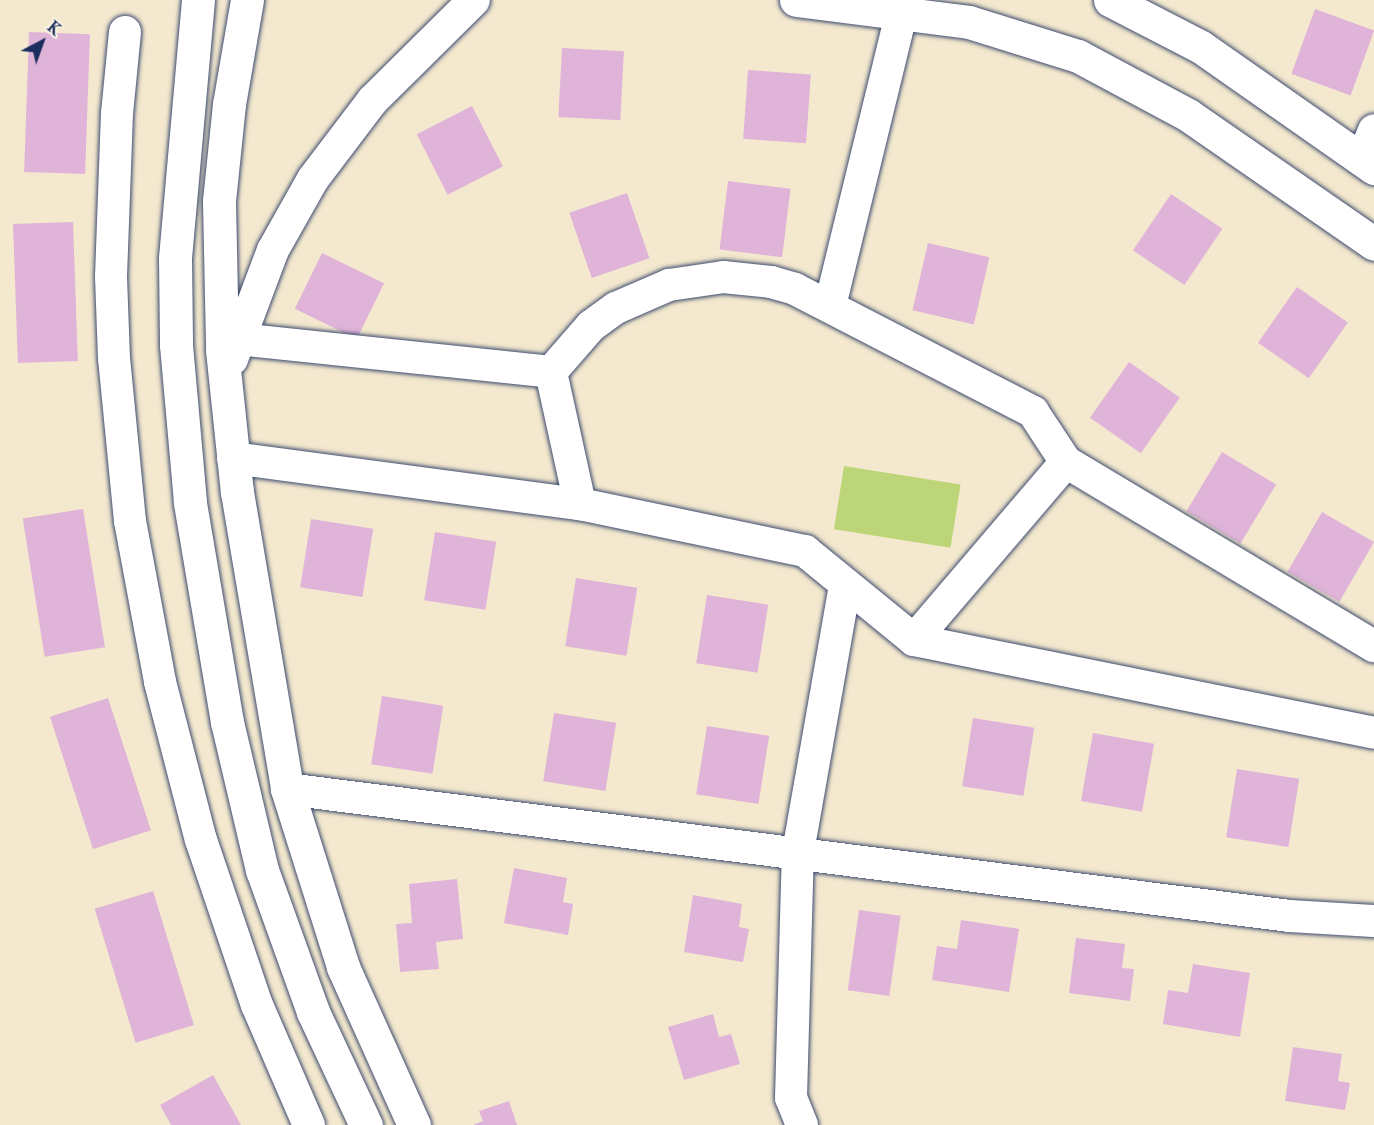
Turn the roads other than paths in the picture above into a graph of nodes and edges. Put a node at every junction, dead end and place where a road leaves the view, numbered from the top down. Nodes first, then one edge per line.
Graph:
1 (198, 0) edge
2 (247, 0) edge
3 (474, 0) edge
4 (796, 0) edge
5 (1110, 0) edge
6 (901, 14) junction
7 (125, 32) dead end
8 (1370, 153) edge
9 (1374, 244) edge
10 (830, 306) junction
11 (238, 339) junction
12 (551, 372) junction
13 (225, 386) junction
14 (233, 458) junction
15 (1065, 462) junction
16 (580, 504) junction
17 (845, 585) junction
18 (914, 640) junction
19 (1374, 646) edge
20 (1374, 732) edge
21 (287, 789) junction
22 (798, 852) junction
23 (1374, 921) edge
24 (309, 1125) edge
25 (366, 1125) edge
26 (414, 1125) edge
27 (802, 1125) edge

1 - 25 street
2 - 13 street
3 - 11 street
4 - 6 street
5 - 8 street
6 - 9 street
6 - 10 street
7 - 24 street
10 - 12 street
10 - 15 street
11 - 12 street
11 - 13 street
12 - 16 street
13 - 14 street
14 - 16 street
14 - 21 street
15 - 18 street
15 - 19 street
16 - 17 street
17 - 18 street
17 - 22 street
18 - 20 street
21 - 22 street
21 - 26 street
22 - 23 street
22 - 27 street

